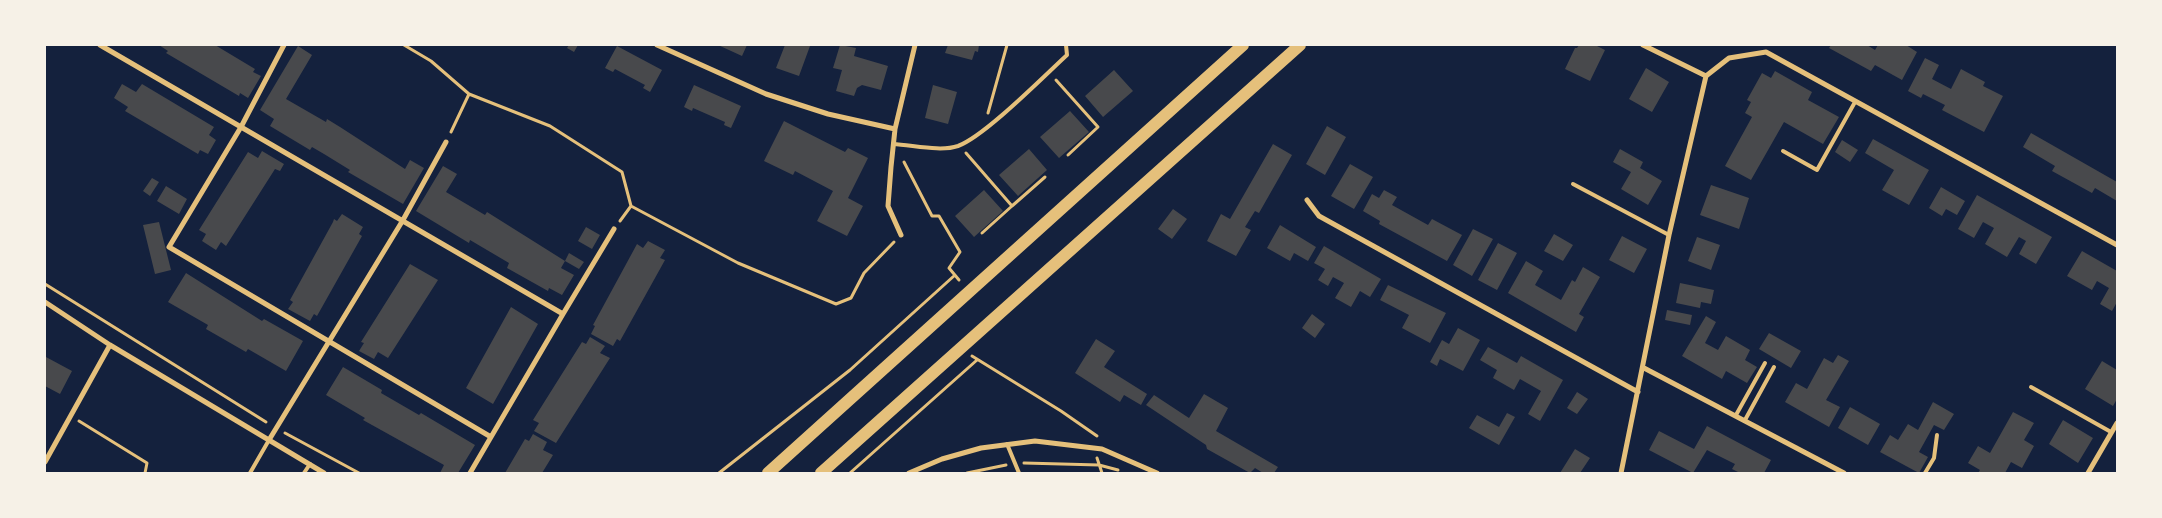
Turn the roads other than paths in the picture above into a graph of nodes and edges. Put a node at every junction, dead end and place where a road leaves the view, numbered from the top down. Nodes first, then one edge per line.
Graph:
1 (100, 45) edge
2 (284, 45) edge
3 (657, 45) edge
4 (916, 45) edge
5 (1066, 45) edge
6 (1242, 45) edge
7 (1300, 45) edge
8 (1642, 45) edge
9 (1706, 76) junction
10 (1855, 102) junction
11 (241, 127) junction
12 (895, 129) junction
13 (446, 142) road end
14 (894, 144) junction
15 (1783, 151) dead end
16 (1573, 184) dead end
17 (1307, 200) dead end
18 (403, 220) junction
19 (614, 229) road end
20 (901, 235) road end
21 (1669, 235) junction
22 (2117, 245) edge
23 (45, 302) edge
24 (563, 314) junction
25 (330, 342) junction
26 (110, 345) junction
27 (1765, 363) dead end
28 (1774, 367) dead end
29 (1644, 368) junction
30 (2031, 387) dead end
31 (1638, 392) junction
32 (1736, 415) junction
33 (1745, 420) junction
34 (2117, 423) edge
35 (2111, 432) junction
36 (1937, 435) dead end
37 (491, 437) junction
38 (269, 440) junction
39 (1007, 444) junction
40 (45, 462) edge
41 (310, 464) junction
42 (250, 473) edge
43 (304, 473) edge
44 (324, 473) edge
45 (470, 473) edge
46 (768, 473) edge
47 (821, 473) edge
48 (909, 473) edge
49 (1019, 473) edge
50 (1157, 473) edge
51 (1621, 473) edge
52 (1844, 473) edge
53 (1925, 473) edge
54 (2088, 473) edge

1 - 11 street
2 - 11 street
3 - 12 street
4 - 12 street
5 - 14 lane
6 - 46 main road
7 - 47 main road
8 - 9 street
9 - 10 street
9 - 21 street
10 - 15 lane
10 - 22 street
11 - 18 street
11 - 25 street
12 - 14 street
13 - 18 street
14 - 20 street
16 - 21 lane
17 - 31 street
18 - 24 street
18 - 25 street
19 - 24 street
21 - 29 street
23 - 26 street
24 - 37 street
25 - 37 street
25 - 38 street
26 - 38 street
26 - 40 street
27 - 32 lane
28 - 33 lane
29 - 31 street
29 - 32 street
30 - 35 lane
31 - 51 street
32 - 33 street
33 - 52 street
34 - 35 street
35 - 54 street
36 - 53 lane
37 - 45 street
38 - 41 street
38 - 42 lane
39 - 48 street
39 - 49 lane
39 - 50 street
41 - 43 lane
41 - 44 street

